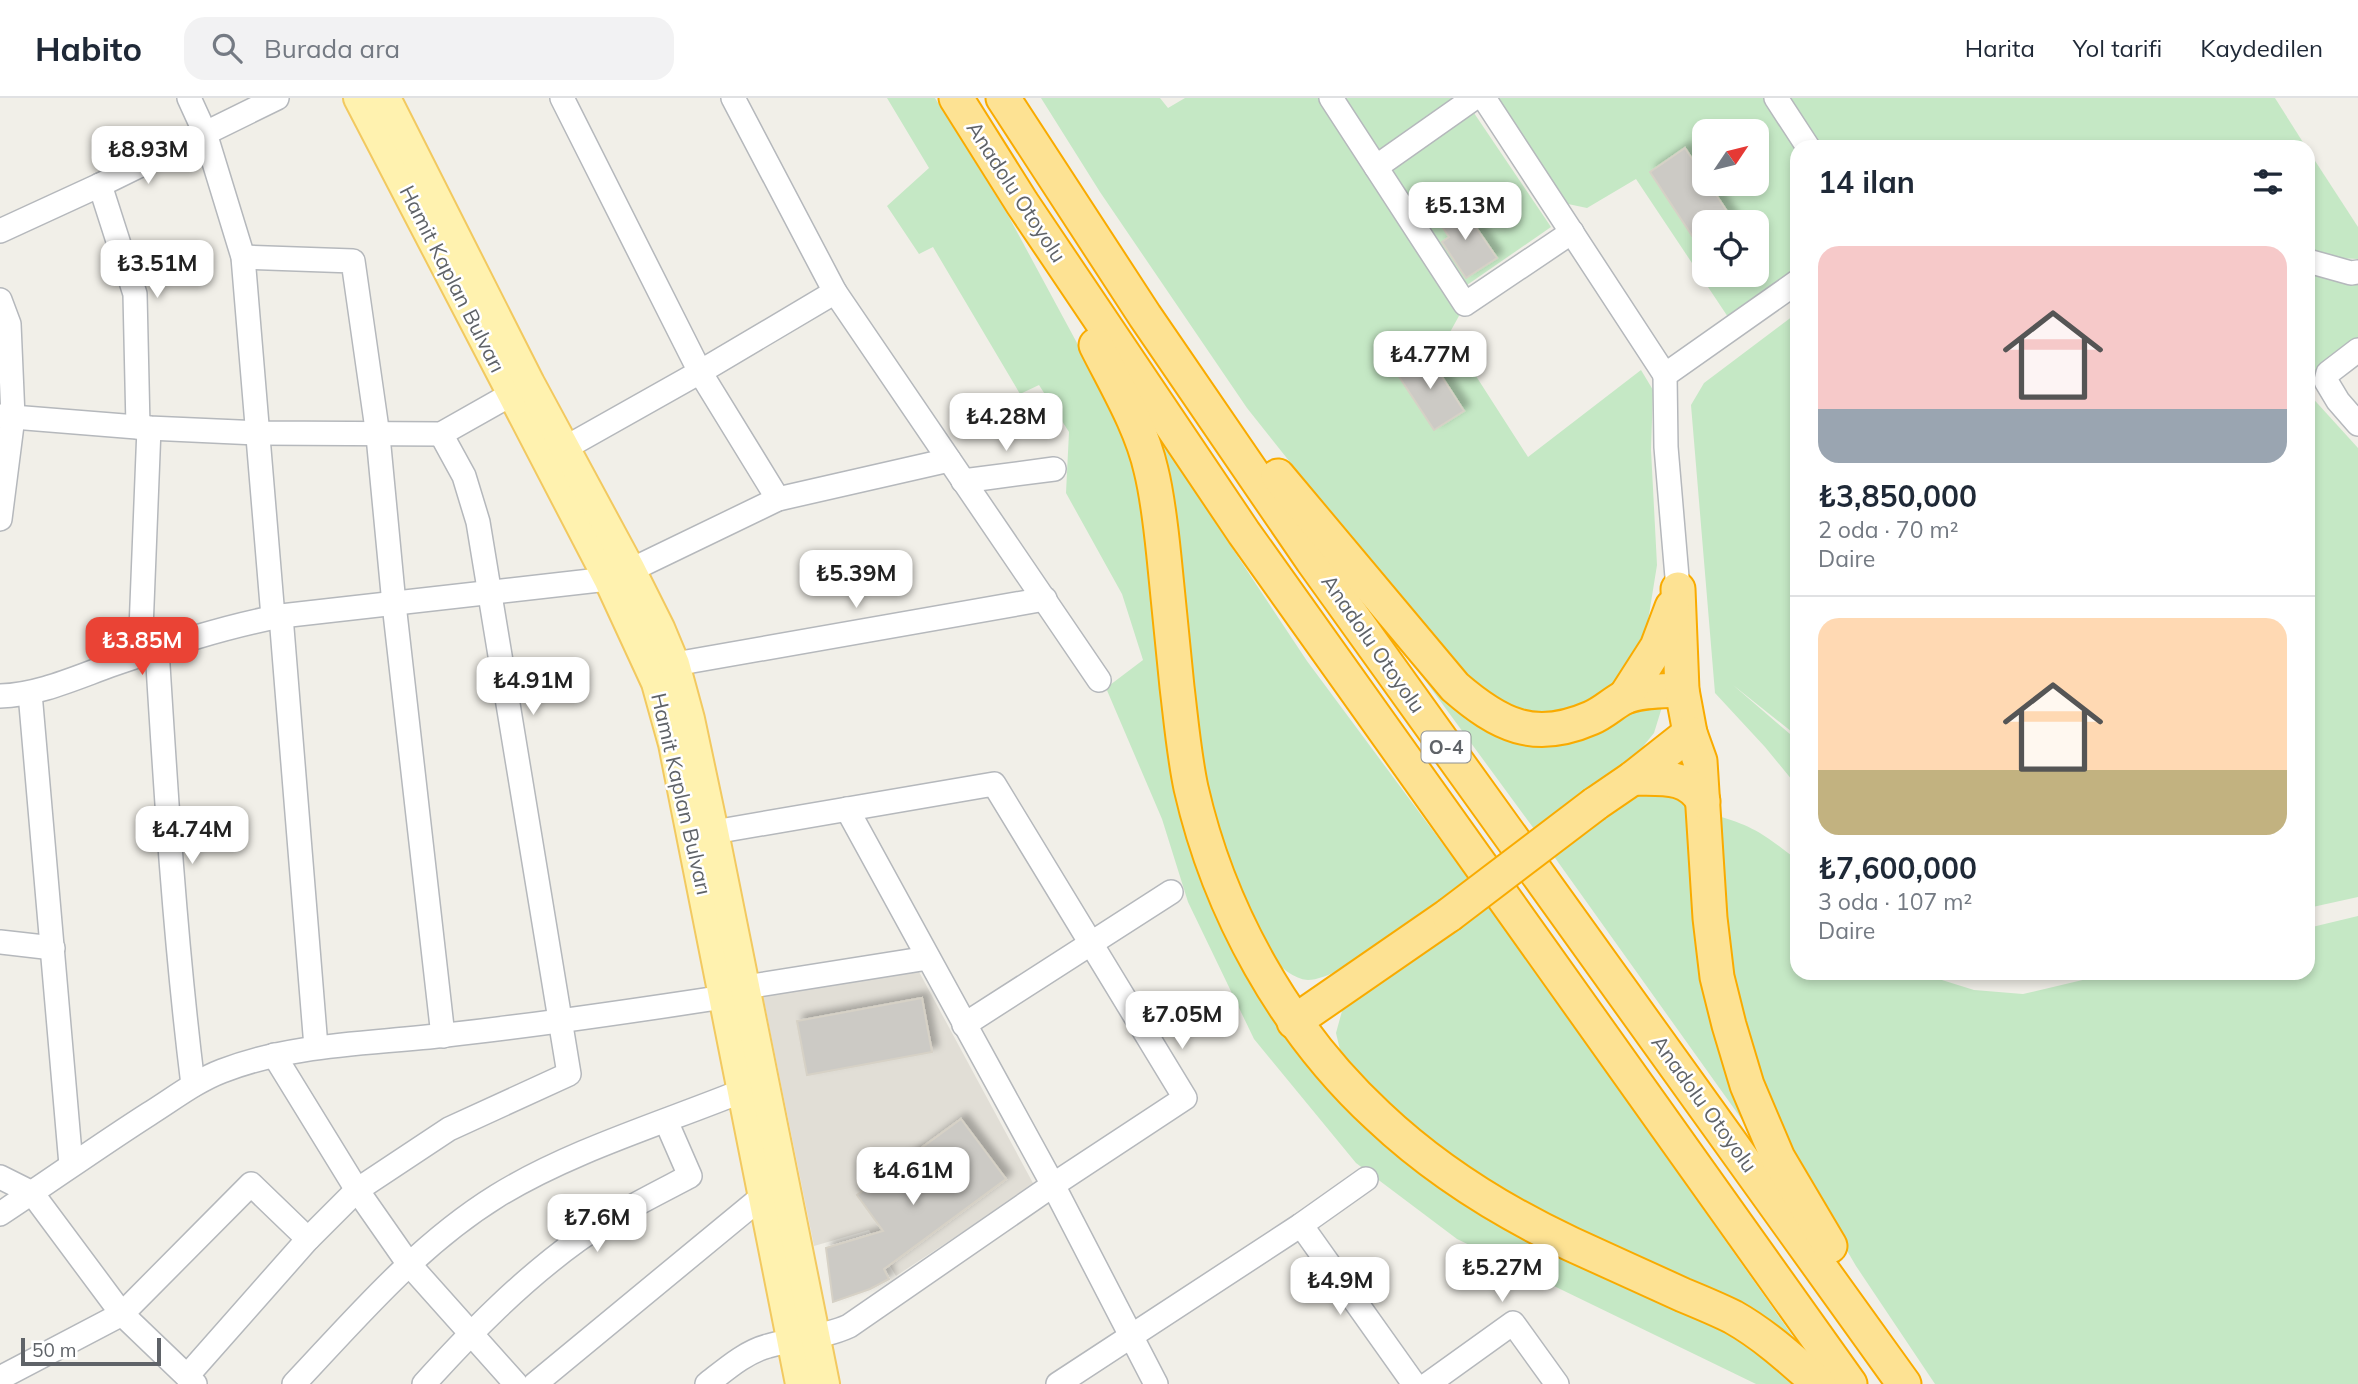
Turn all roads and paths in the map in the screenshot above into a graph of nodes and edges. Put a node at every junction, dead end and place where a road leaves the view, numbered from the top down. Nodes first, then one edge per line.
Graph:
1 (189, 98) edge
2 (277, 98) edge
3 (358, 98) edge
4 (386, 98) edge
5 (563, 98) edge
6 (733, 98) edge
7 (956, 98) edge
8 (1003, 98) edge
9 (1331, 98) edge
10 (1474, 98) edge
11 (1484, 98) edge
12 (1776, 98) edge
13 (205, 133) junction
14 (1803, 140) edge
15 (1376, 167) junction
16 (100, 185) junction
17 (1022, 203) junction
18 (0, 232) edge
19 (1572, 232) junction
20 (243, 257) junction
21 (2315, 263) edge
22 (2358, 272) edge
23 (1790, 287) edge
24 (835, 292) junction
25 (0, 300) edge
26 (1144, 316) junction
27 (2358, 351) edge
28 (699, 372) junction
29 (1665, 375) junction
30 (521, 389) junction
31 (6, 416) edge
32 (2358, 424) edge
33 (144, 427) junction
34 (259, 433) junction
35 (441, 434) junction
36 (378, 436) junction
37 (565, 448) junction
38 (949, 460) junction
39 (1054, 469) dead end
40 (963, 481) junction
41 (778, 499) junction
42 (0, 519) edge
43 (620, 574) junction
44 (1678, 589) junction
45 (490, 592) junction
46 (1045, 598) junction
47 (394, 604) junction
48 (277, 617) junction
49 (149, 652) junction
50 (675, 664) junction
51 (1099, 680) dead end
52 (1682, 690) junction
53 (30, 693) junction
54 (0, 696) edge
55 (1625, 697) junction
56 (1690, 733) junction
57 (1633, 778) junction
58 (1703, 800) junction
59 (847, 809) junction
60 (714, 832) junction
61 (1171, 892) dead end
62 (0, 942) edge
63 (1091, 944) junction
64 (53, 948) junction
65 (928, 958) junction
66 (735, 992) junction
67 (562, 1021) junction
68 (1294, 1021) junction
69 (964, 1025) junction
70 (443, 1036) junction
71 (316, 1047) junction
72 (274, 1055) junction
73 (193, 1086) junction
74 (743, 1091) junction
75 (666, 1121) junction
76 (71, 1164) junction
77 (0, 1177) edge
78 (1366, 1179) dead end
79 (1053, 1185) junction
80 (357, 1190) junction
81 (32, 1193) junction
82 (764, 1195) junction
83 (0, 1214) edge
84 (1301, 1225) junction
85 (308, 1239) junction
86 (408, 1263) junction
87 (122, 1314) junction
88 (470, 1332) junction
89 (1130, 1335) junction
90 (804, 1339) junction
91 (0, 1378) edge
92 (191, 1380) edge
93 (294, 1384) edge
94 (424, 1384) edge
95 (516, 1384) edge
96 (535, 1384) edge
97 (707, 1384) edge
98 (800, 1384) edge
99 (825, 1384) edge
100 (1058, 1384) edge
101 (1156, 1384) edge
102 (1414, 1384) edge
103 (1427, 1384) edge
104 (1557, 1384) edge
105 (1819, 1384) edge
106 (1850, 1384) edge
107 (1904, 1384) edge
108 (1919, 1384) edge

1 - 13 street
2 - 13 street
3 - 30 main road, Hamit Kaplan Bulvarı
4 - 30 main road, Hamit Kaplan Bulvarı
5 - 28 street
6 - 24 street
7 - 17 highway, Anadolu Otoyolu / O-4
8 - 26 highway, Anadolu Otoyolu / O-4
9 - 15 street
10 - 15 street
11 - 19 street
12 - 14 street
13 - 16 street
13 - 20 street
15 - 19 street
16 - 18 street
16 - 33 street
17 - 68 highway
17 - 106 highway, Anadolu Otoyolu / O-4
19 - 29 street
20 - 34 street
20 - 36 street
21 - 22 street
23 - 29 street
24 - 28 street
24 - 38 street
25 - 31 street
26 - 55 highway
26 - 107 highway, Anadolu Otoyolu / O-4
27 - 32 street
28 - 37 street
28 - 41 street
29 - 44 street
30 - 35 street
30 - 37 main road, Hamit Kaplan Bulvarı
30 - 43 main road, Hamit Kaplan Bulvarı
31 - 33 street
31 - 42 street
33 - 34 street
33 - 49 street
34 - 36 street
34 - 48 street
35 - 36 street
35 - 45 street
36 - 47 street
37 - 43 main road, Hamit Kaplan Bulvarı
38 - 40 street
38 - 41 street
39 - 40 street
40 - 46 street
41 - 43 street
43 - 45 street
43 - 50 main road, Hamit Kaplan Bulvarı
43 - 66 main road, Hamit Kaplan Bulvarı
44 - 52 highway
44 - 55 highway
45 - 47 street
45 - 67 street
46 - 50 street
46 - 51 street
47 - 48 street
47 - 70 street
48 - 49 street
48 - 71 street
49 - 53 street
49 - 73 street
50 - 60 main road, Hamit Kaplan Bulvarı
52 - 55 highway
52 - 56 highway
53 - 54 street
53 - 64 street
56 - 57 highway
56 - 58 highway
57 - 58 highway
57 - 68 highway, bridge
58 - 108 highway
59 - 60 street
59 - 63 street
59 - 65 street
60 - 66 main road, Hamit Kaplan Bulvarı
61 - 63 street
62 - 64 street
63 - 69 street
63 - 79 street
64 - 76 street
65 - 66 street
65 - 69 street
66 - 67 street
66 - 74 main road, Hamit Kaplan Bulvarı
66 - 90 main road, Hamit Kaplan Bulvarı
67 - 70 street
67 - 80 street
68 - 105 highway
69 - 79 street
70 - 71 street
71 - 72 street
72 - 73 street
72 - 80 street
73 - 76 street
74 - 75 street
74 - 82 main road, Hamit Kaplan Bulvarı
75 - 86 street
75 - 88 street
76 - 81 street
77 - 81 street
78 - 84 street
79 - 89 street
79 - 90 street
80 - 85 street
80 - 86 street
81 - 83 street
81 - 87 street
82 - 90 main road, Hamit Kaplan Bulvarı
82 - 96 street
84 - 89 street
84 - 102 street
85 - 87 street
85 - 92 street
86 - 88 street
86 - 93 street
87 - 91 street
87 - 92 street
88 - 94 street
88 - 95 street
89 - 100 street
89 - 101 street
90 - 97 street
90 - 98 main road, Hamit Kaplan Bulvarı
90 - 99 main road, Hamit Kaplan Bulvarı
103 - 104 street

